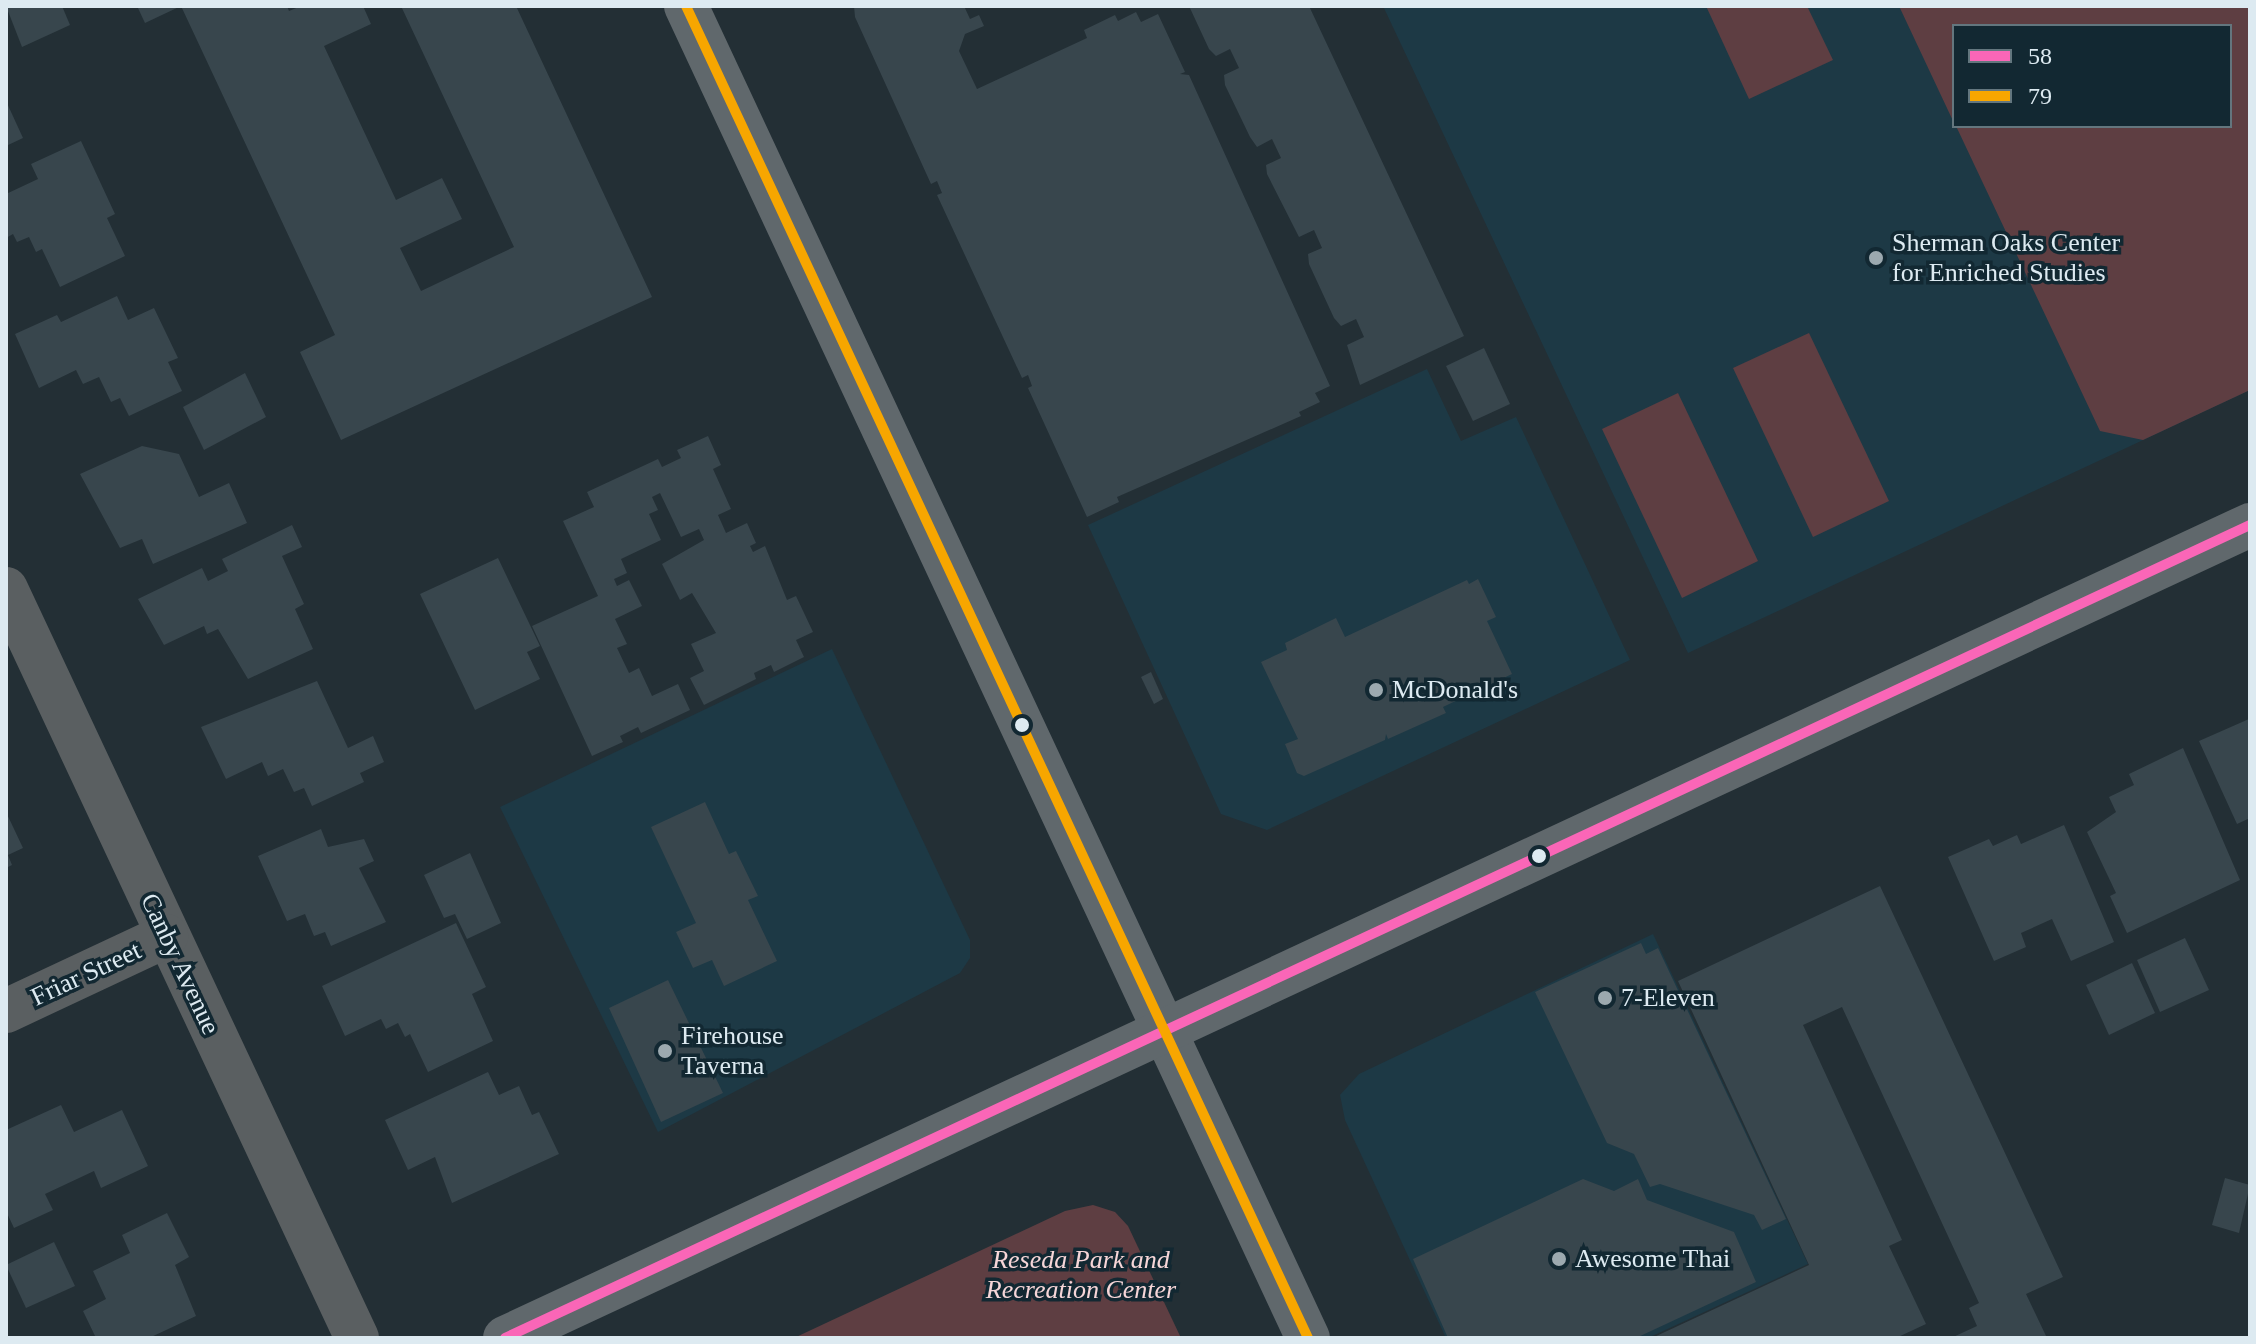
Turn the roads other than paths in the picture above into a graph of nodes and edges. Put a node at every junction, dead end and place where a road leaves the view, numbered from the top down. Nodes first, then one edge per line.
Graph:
1 (686, 6) edge
2 (2250, 525) edge
3 (6, 589) edge
4 (166, 936) junction
5 (6, 1011) edge
6 (1166, 1032) junction
7 (357, 1338) edge
8 (505, 1338) edge
9 (1308, 1338) edge

1 - 6 main road
2 - 6 main road
3 - 4 street, Canby Avenue
4 - 5 street, Friar Street
4 - 7 street, Canby Avenue
6 - 8 main road
6 - 9 main road

